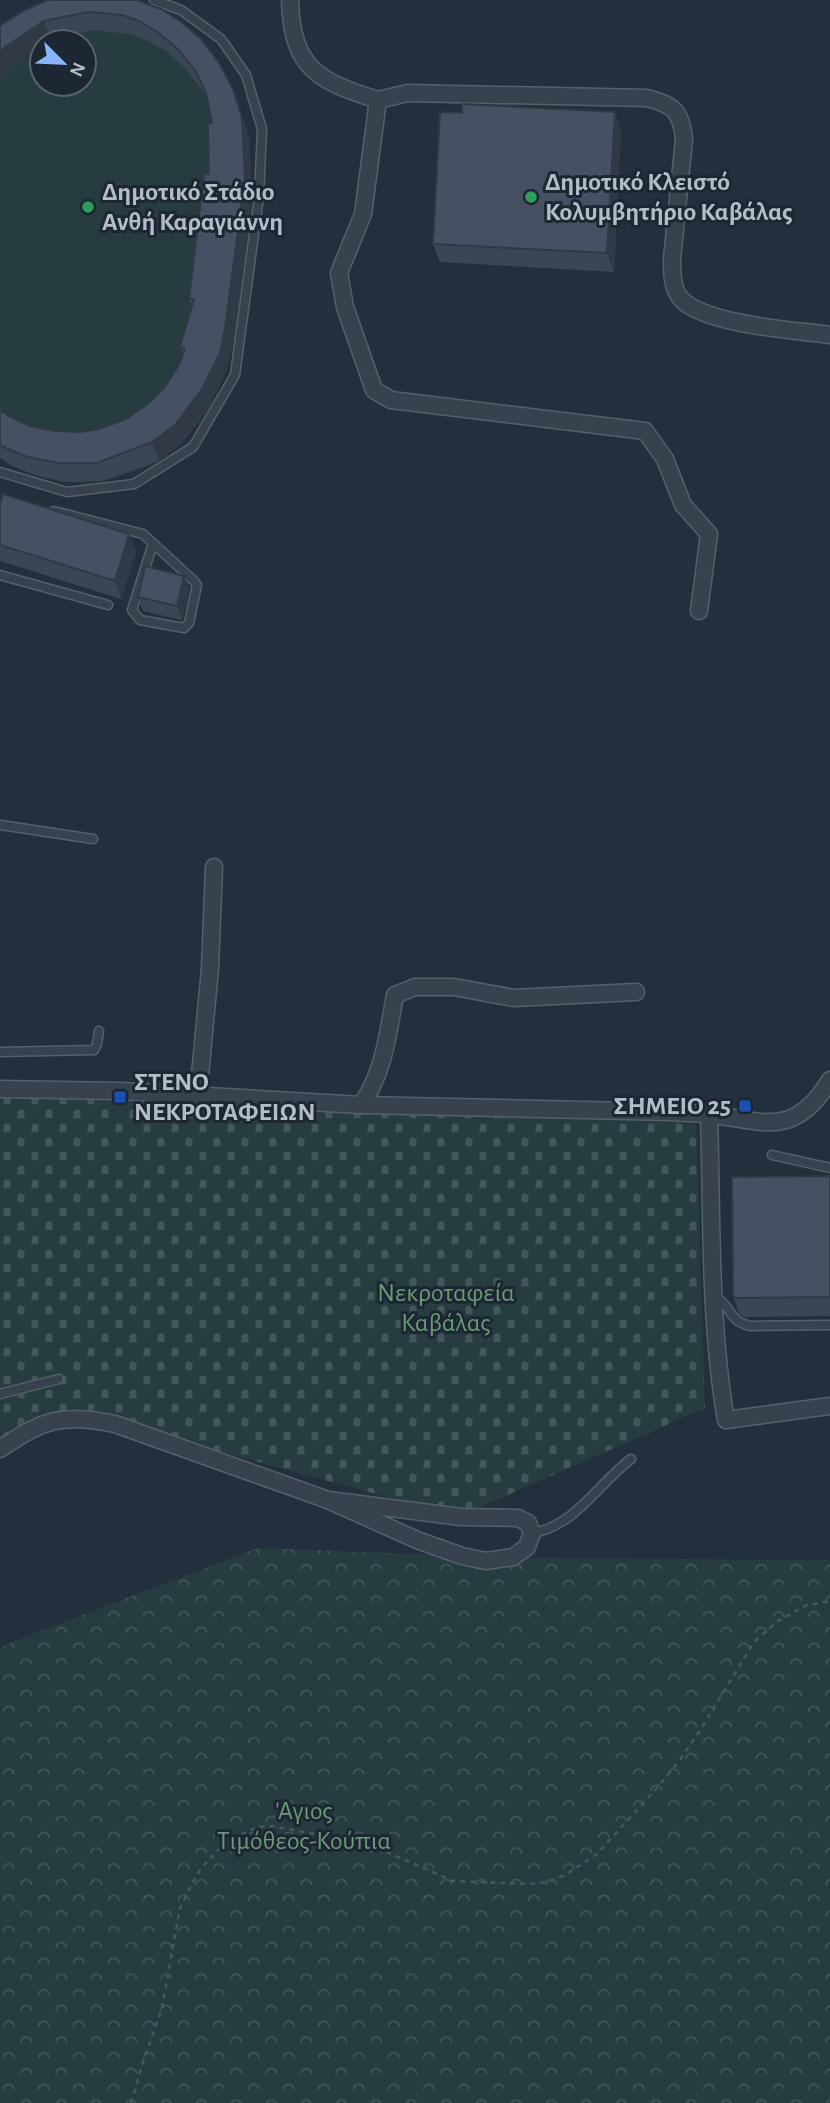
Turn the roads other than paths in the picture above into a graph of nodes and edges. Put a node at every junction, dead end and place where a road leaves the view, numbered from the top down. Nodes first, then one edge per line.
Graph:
1 (155, 0) edge
2 (290, 0) edge
3 (379, 100) junction
4 (830, 335) edge
5 (0, 472) edge
6 (39, 507) edge
7 (153, 543) junction
8 (0, 575) edge
9 (108, 605) dead end
10 (699, 611) dead end
11 (0, 825) edge
12 (93, 839) dead end
13 (214, 867) dead end
14 (636, 992) dead end
15 (99, 1031) dead end
16 (0, 1052) edge
17 (830, 1080) edge
18 (0, 1089) edge
19 (198, 1096) junction
20 (361, 1105) junction
21 (709, 1114) junction
22 (772, 1155) dead end
23 (830, 1168) edge
24 (714, 1296) junction
25 (830, 1325) edge
26 (59, 1379) dead end
27 (0, 1394) edge
28 (830, 1406) edge
29 (0, 1449) edge
30 (632, 1459) dead end
31 (328, 1500) junction
32 (532, 1533) junction

1 - 5 lane
2 - 3 street
3 - 4 street
3 - 10 street
6 - 7 lane
7 - 7 lane
8 - 9 lane
11 - 12 lane
13 - 19 street
14 - 20 street
15 - 16 lane
17 - 21 street
18 - 19 street
19 - 20 street
20 - 21 street
21 - 24 street
22 - 23 lane
24 - 25 lane
24 - 28 street
26 - 27 lane
29 - 31 street
30 - 32 lane
31 - 32 street
31 - 32 street

